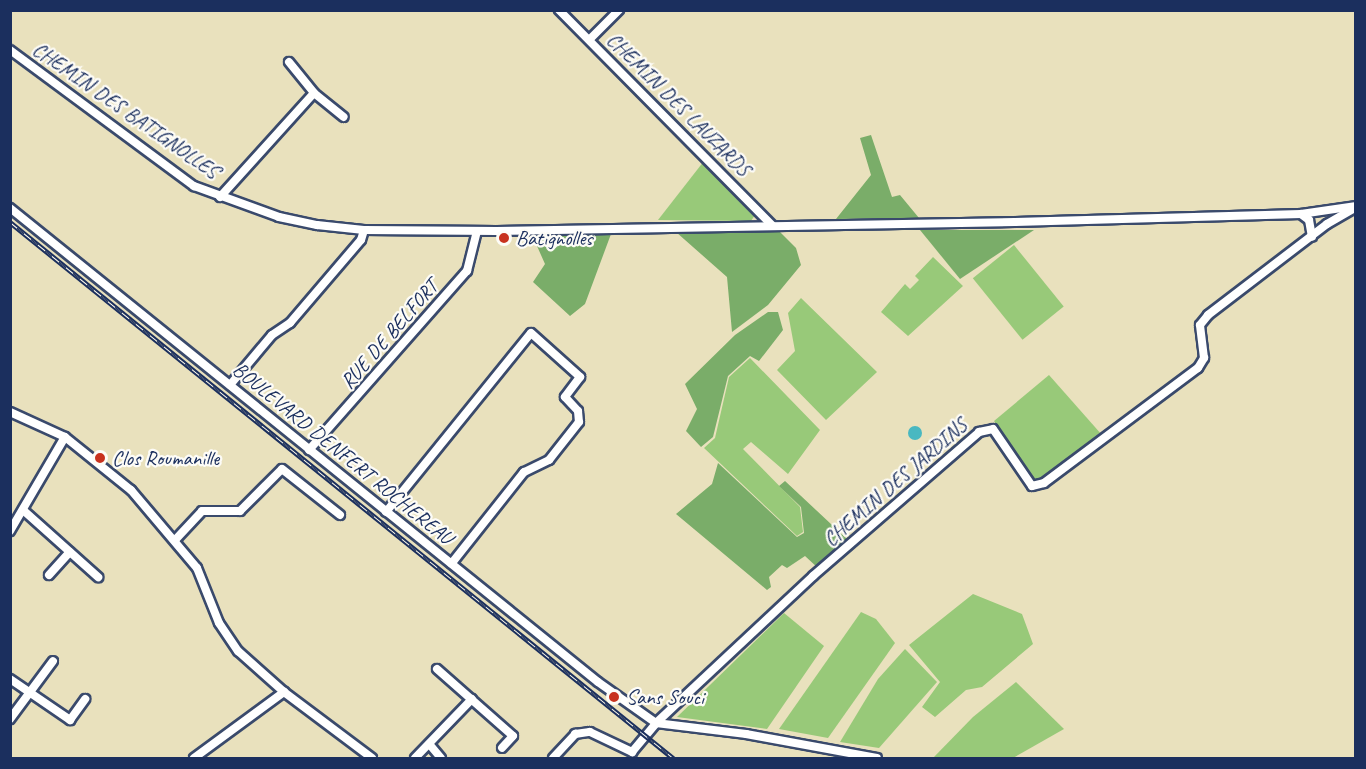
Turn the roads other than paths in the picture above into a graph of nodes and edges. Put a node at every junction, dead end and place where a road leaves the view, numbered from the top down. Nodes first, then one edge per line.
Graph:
1 (559, 10) edge
2 (619, 10) edge
3 (590, 39) junction
4 (10, 50) edge
5 (289, 62) dead end
6 (314, 93) junction
7 (344, 117) dead end
8 (220, 197) junction
9 (1356, 207) edge
10 (10, 208) edge
11 (1301, 214) junction
12 (772, 225) junction
13 (364, 230) junction
14 (477, 231) junction
15 (1312, 237) junction
16 (230, 385) junction
17 (10, 412) edge
18 (65, 437) junction
19 (309, 450) junction
20 (23, 510) junction
21 (386, 512) junction
22 (340, 515) dead end
23 (10, 531) edge
24 (176, 539) junction
25 (70, 552) junction
26 (451, 564) junction
27 (49, 575) dead end
28 (98, 577) dead end
29 (53, 661) dead end
30 (437, 669) dead end
31 (10, 679) edge
32 (284, 692) junction
33 (30, 693) junction
34 (85, 699) dead end
35 (472, 699) junction
36 (10, 719) edge
37 (656, 723) junction
38 (429, 745) junction
39 (502, 748) dead end
40 (634, 755) edge
41 (200, 757) edge
42 (372, 759) edge
43 (415, 759) edge
44 (441, 759) edge
45 (553, 759) edge
46 (877, 759) edge

1 - 3 street, CHEMIN DES LAUZARDS
2 - 3 street
3 - 12 street, CHEMIN DES LAUZARDS
4 - 8 street, CHEMIN DES BATIGNOLLES
5 - 6 street
6 - 7 street
6 - 8 street
8 - 13 street, CHEMIN DES BATIGNOLLES
9 - 11 street, CHEMIN DES BATIGNOLLES
9 - 15 street, CHEMIN DES JARDINS
10 - 16 street, BOULEVARD DENFERT ROCHEREAU
11 - 12 street, CHEMIN DES BATIGNOLLES
11 - 15 street
12 - 14 street, CHEMIN DES BATIGNOLLES
13 - 14 street, CHEMIN DES BATIGNOLLES
13 - 16 street
14 - 19 street, RUE DE BELFORT
15 - 37 street, CHEMIN DES JARDINS
16 - 19 street, BOULEVARD DENFERT ROCHEREAU
17 - 18 street
18 - 20 street
18 - 24 street
19 - 21 street, BOULEVARD DENFERT ROCHEREAU
20 - 23 street
20 - 25 street
21 - 26 street, BOULEVARD DENFERT ROCHEREAU
21 - 26 street
22 - 24 street
24 - 32 street
25 - 27 street
25 - 28 street
26 - 37 street, BOULEVARD DENFERT ROCHEREAU
29 - 33 street
30 - 35 street
31 - 33 street
32 - 41 street
32 - 42 street
33 - 34 street
33 - 36 street
35 - 38 street
35 - 39 street
37 - 40 street
37 - 46 street
38 - 43 street
38 - 44 street
40 - 45 street

